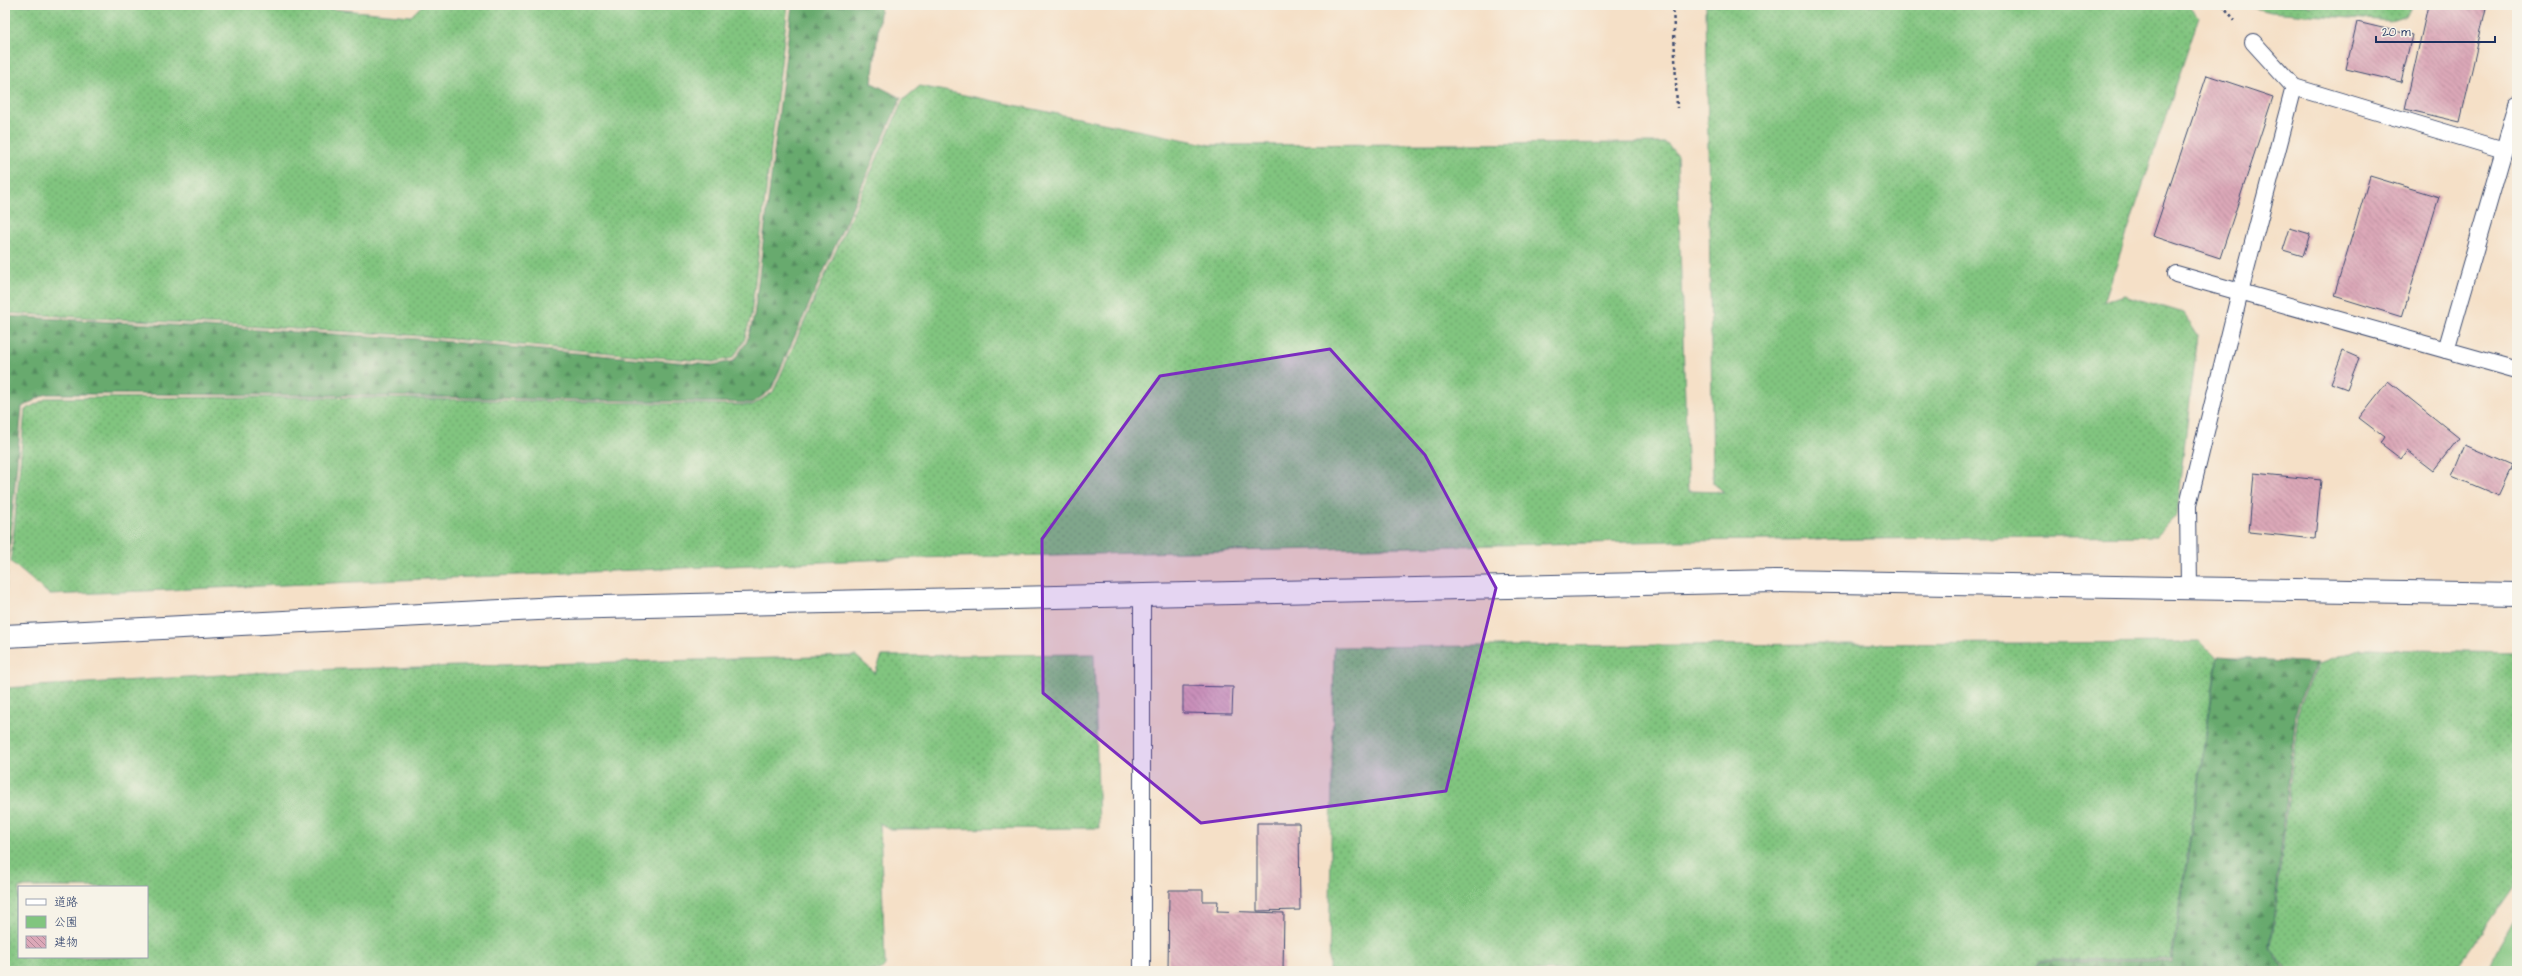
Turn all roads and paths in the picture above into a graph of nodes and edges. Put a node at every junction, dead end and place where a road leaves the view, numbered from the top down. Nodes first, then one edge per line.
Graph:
1 (1673, 5) edge
2 (2252, 42) dead end
3 (2294, 88) junction
4 (2517, 104) edge
5 (1677, 108) dead end
6 (2504, 150) junction
7 (2176, 274) dead end
8 (2240, 292) junction
9 (2446, 350) junction
10 (2517, 370) edge
11 (2189, 587) junction
12 (2517, 594) edge
13 (1142, 595) junction
14 (5, 636) edge
15 (1142, 971) edge

1 - 5 path
2 - 3 lane
3 - 6 lane
3 - 8 lane
4 - 6 lane
6 - 9 lane
7 - 8 lane
8 - 9 lane
8 - 11 lane
9 - 10 lane
11 - 12 street
11 - 13 street
13 - 14 street
13 - 15 lane

